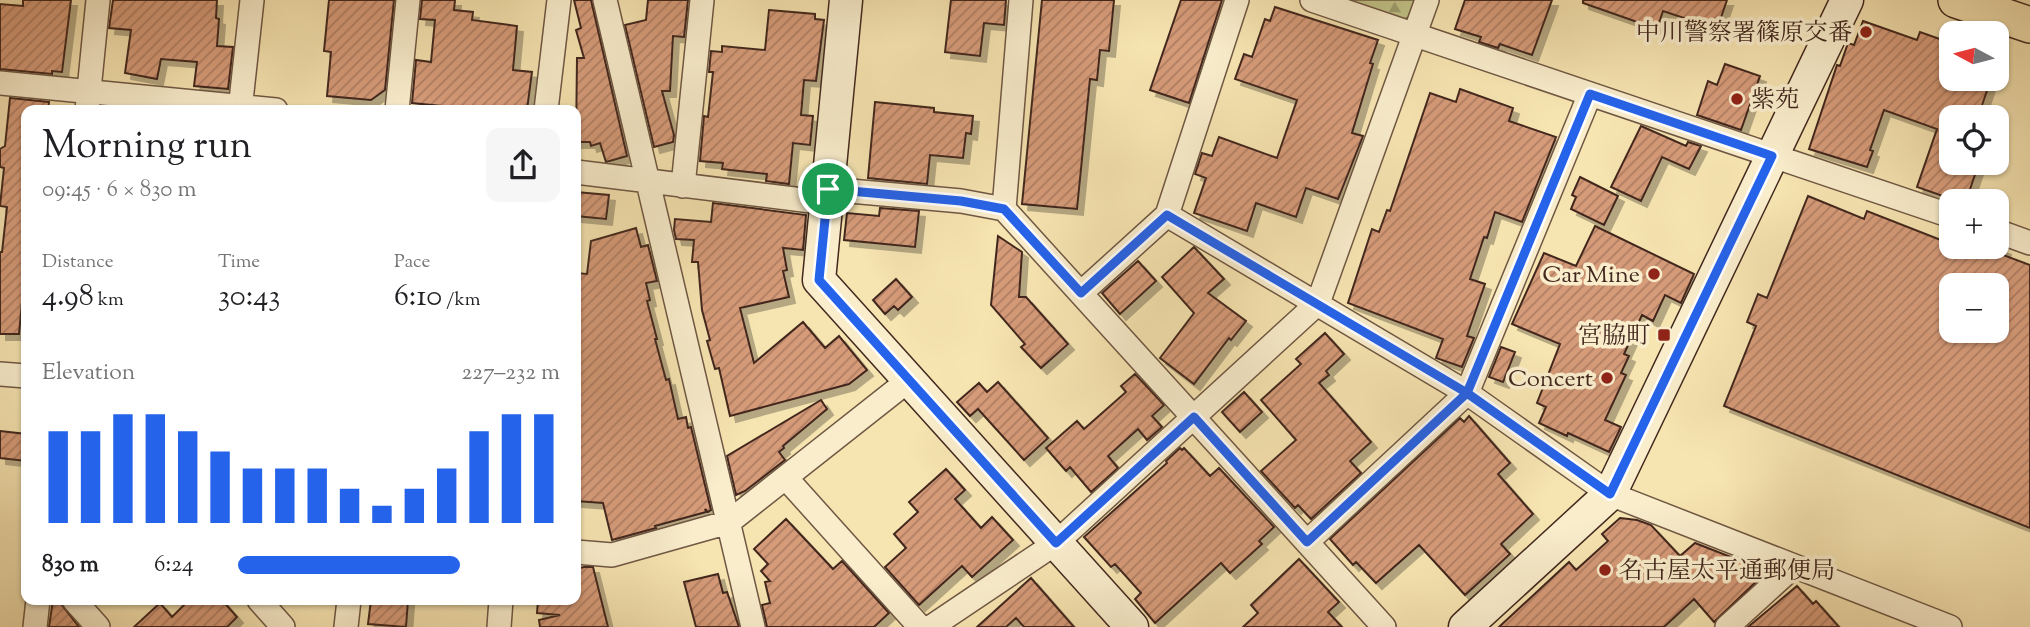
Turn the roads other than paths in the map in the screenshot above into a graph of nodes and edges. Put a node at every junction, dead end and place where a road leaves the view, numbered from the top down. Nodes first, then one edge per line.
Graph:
1 (98, 0) edge
2 (252, 0) edge
3 (408, 0) edge
4 (559, 0) edge
5 (605, 0) edge
6 (702, 0) edge
7 (846, 0) edge
8 (1021, 0) edge
9 (1237, 0) edge
10 (1312, 0) edge
11 (1427, 0) edge
12 (1847, 0) edge
13 (1956, 0) edge
14 (2030, 25) edge
15 (1415, 35) junction
16 (0, 83) edge
17 (1590, 94) junction
18 (88, 101) edge
19 (175, 105) edge
20 (241, 105) edge
21 (398, 105) edge
22 (547, 105) edge
23 (1772, 156) junction
24 (581, 173) edge
25 (649, 181) junction
26 (683, 186) junction
27 (827, 196) junction
28 (1004, 209) junction
29 (1939, 212) edge
30 (1167, 215) junction
31 (2009, 235) edge
32 (2030, 243) edge
33 (1081, 293) junction
34 (1318, 303) junction
35 (0, 374) edge
36 (21, 376) edge
37 (908, 380) junction
38 (1467, 393) junction
39 (1194, 417) junction
40 (786, 478) junction
41 (1610, 494) junction
42 (729, 523) junction
43 (1307, 542) junction
44 (1056, 543) junction
45 (581, 552) edge
46 (1794, 566) junction
47 (37, 605) edge
48 (78, 605) edge
49 (263, 605) edge
50 (348, 605) edge
51 (501, 605) edge
52 (35, 627) edge
53 (98, 627) edge
54 (283, 627) edge
55 (346, 627) edge
56 (499, 627) edge
57 (753, 627) edge
58 (920, 627) edge
59 (931, 627) edge
60 (1132, 627) edge
61 (1384, 627) edge
62 (1465, 627) edge
63 (1727, 627) edge
64 (1950, 627) edge

1 - 18 street
2 - 20 street
3 - 21 street
4 - 22 street
5 - 25 street
6 - 26 street
7 - 27 street
8 - 28 street
9 - 30 street
10 - 15 street
11 - 15 street
12 - 23 street
13 - 14 main road
15 - 17 street
15 - 34 street
16 - 18 street
17 - 23 street
17 - 38 street
18 - 19 street
23 - 29 street
23 - 41 street
24 - 25 street
25 - 26 street
25 - 42 street
26 - 27 street
27 - 28 street
27 - 37 street
28 - 33 street
30 - 33 street
30 - 34 street
31 - 32 street
33 - 39 street
34 - 38 street
34 - 39 street
35 - 36 street
37 - 40 street
37 - 44 street
38 - 41 street
38 - 43 street
39 - 43 street
39 - 44 street
40 - 42 street
40 - 58 street
41 - 46 street
41 - 62 street
42 - 45 street
42 - 57 street
43 - 61 street
44 - 59 street
44 - 60 street
46 - 63 street
46 - 64 street
47 - 52 street
48 - 53 street
49 - 54 street
50 - 55 street
51 - 56 street

